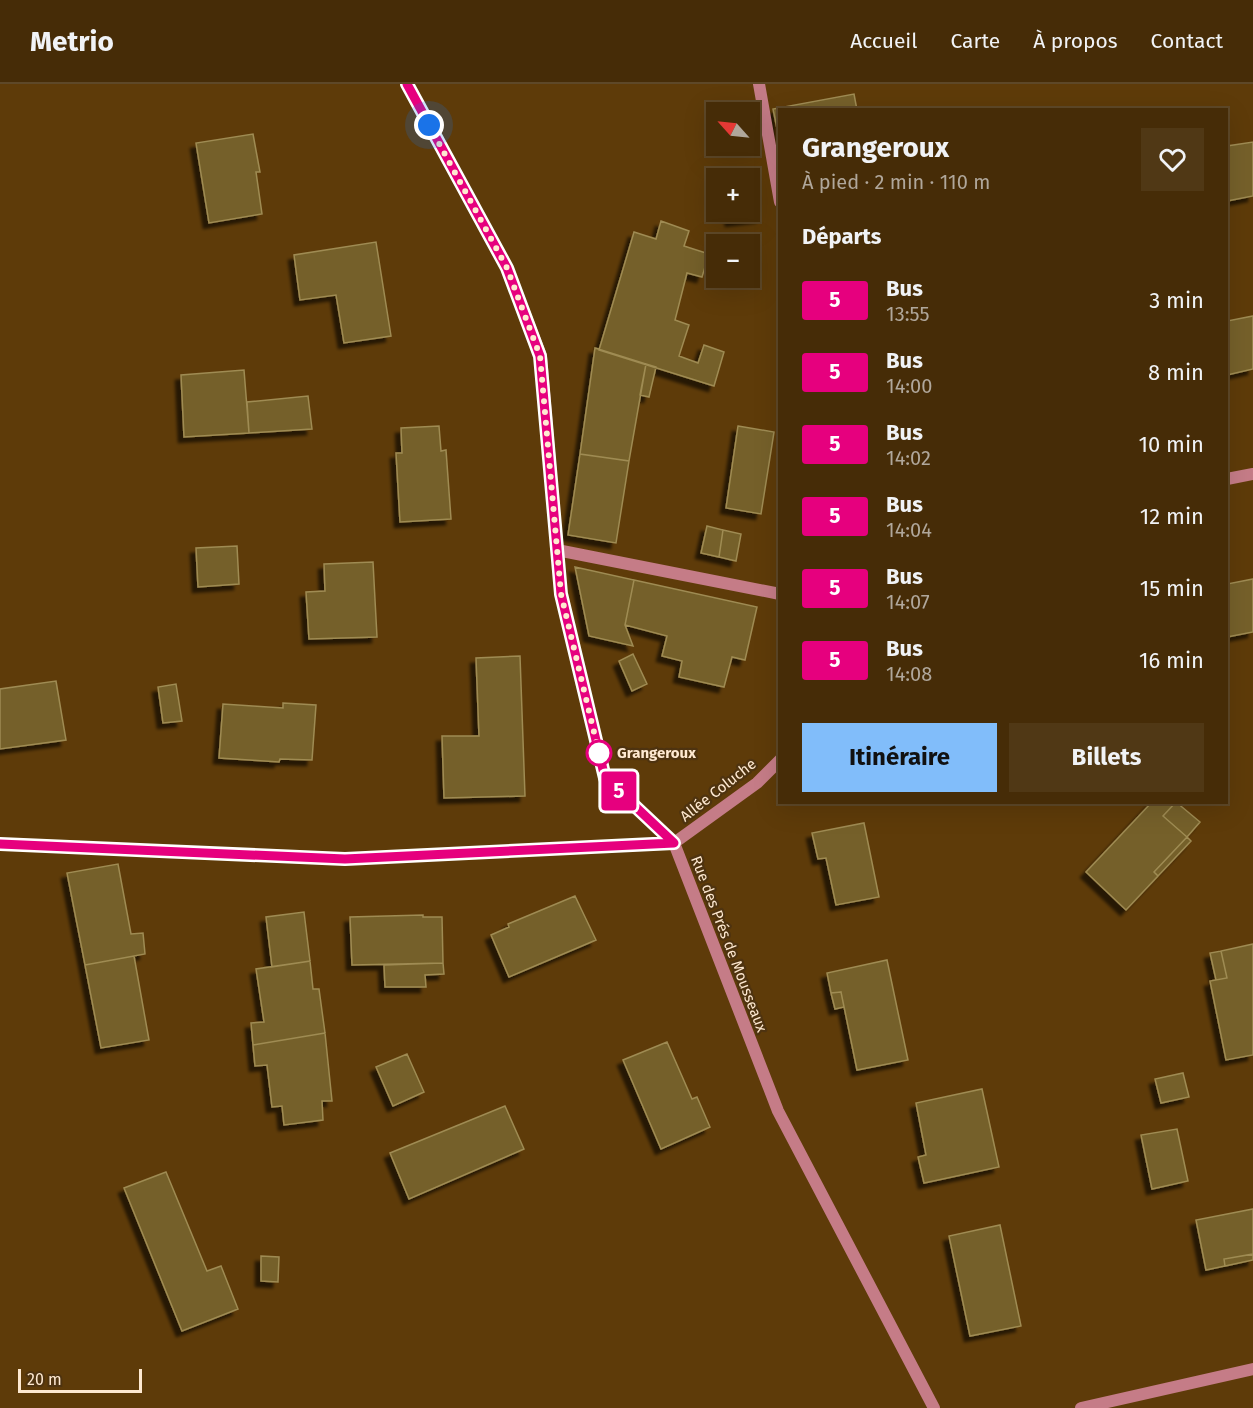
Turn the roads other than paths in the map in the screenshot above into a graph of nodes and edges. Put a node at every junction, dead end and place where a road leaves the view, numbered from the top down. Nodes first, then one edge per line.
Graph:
1 (406, 84) edge
2 (759, 84) edge
3 (778, 191) edge
4 (1253, 474) edge
5 (1228, 479) edge
6 (557, 550) junction
7 (778, 594) edge
8 (778, 761) edge
9 (674, 843) junction
10 (0, 844) edge
11 (1253, 1370) edge
12 (934, 1408) edge
13 (1081, 1408) edge

1 - 6 street, Rue des Prés de Mousseaux
2 - 3 street
4 - 5 street
6 - 7 street
6 - 9 street, Rue des Prés de Mousseaux
8 - 9 street, Allée Coluche
9 - 10 street
9 - 12 street, Rue des Prés de Mousseaux
11 - 13 street

